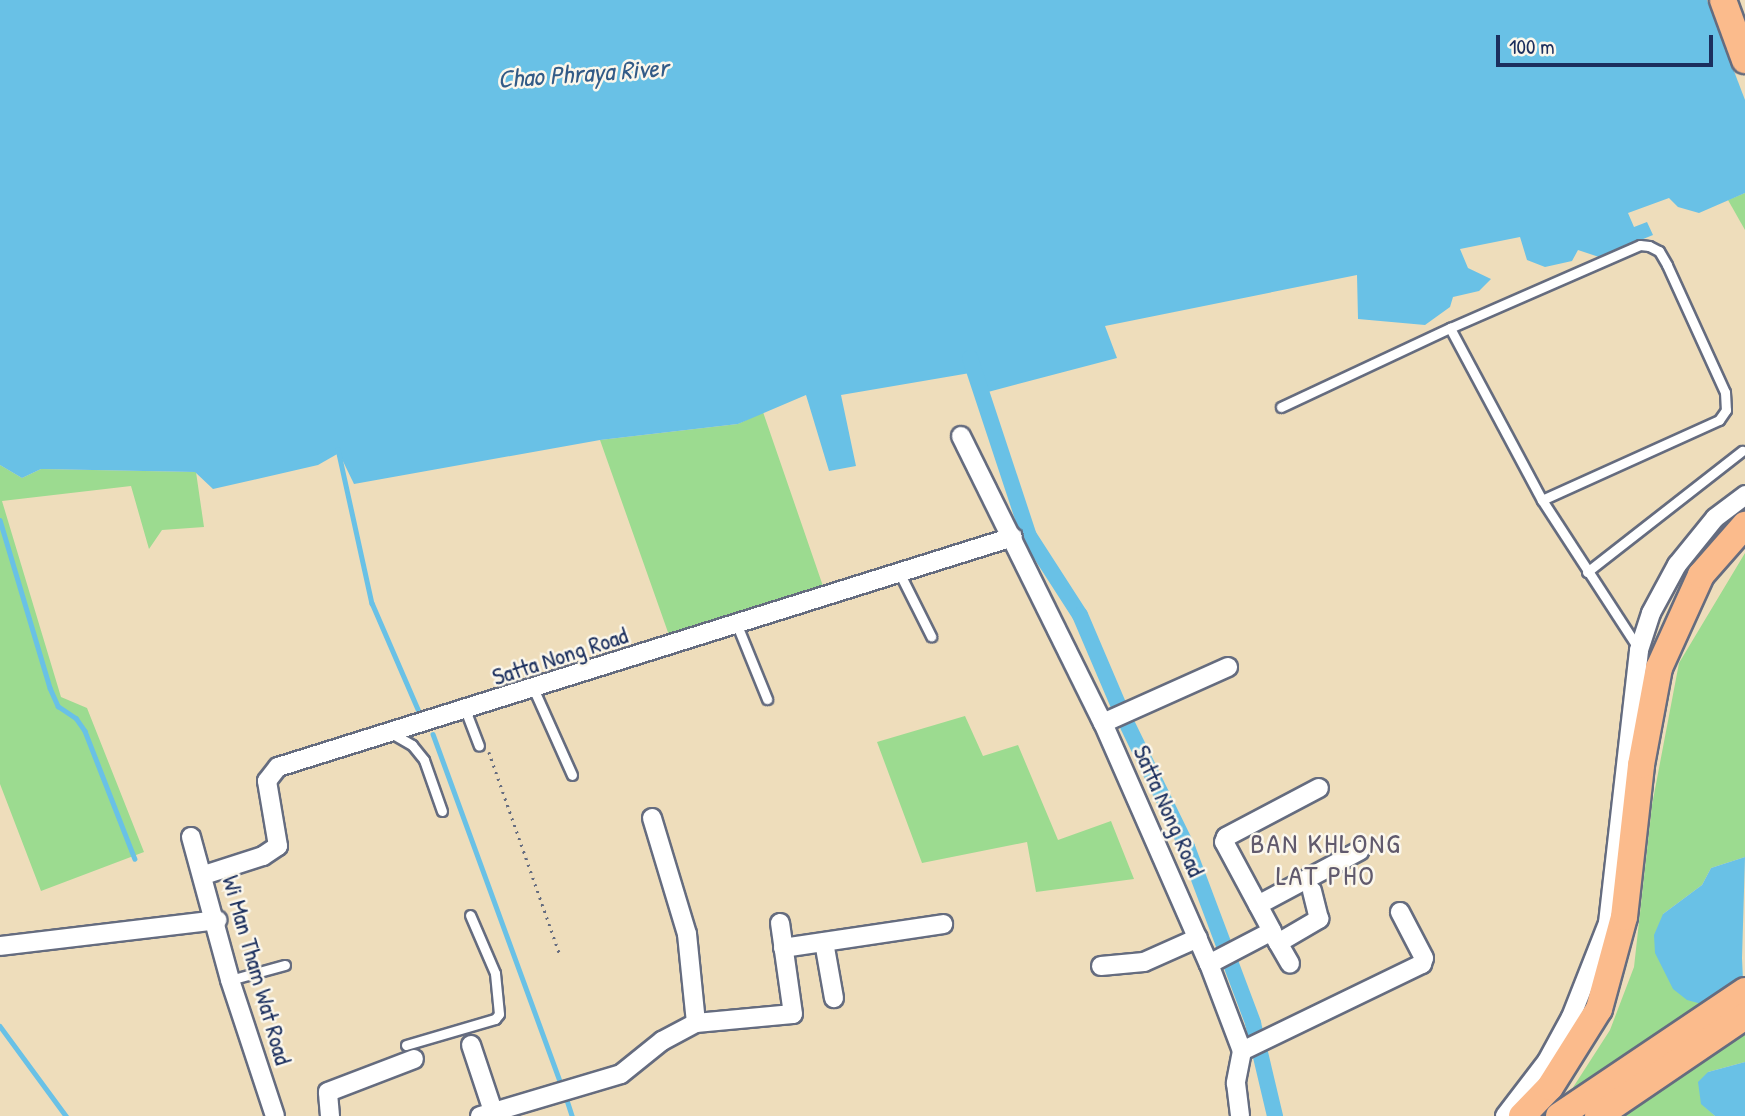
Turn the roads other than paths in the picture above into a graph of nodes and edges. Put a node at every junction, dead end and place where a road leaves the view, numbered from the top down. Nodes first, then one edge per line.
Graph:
1 (1723, 0) edge
2 (1745, 60) edge
3 (1450, 328) junction
4 (1281, 407) dead end
5 (961, 436) dead end
6 (1742, 451) dead end
7 (1745, 495) edge
8 (1542, 500) junction
9 (1745, 525) edge
10 (1013, 537) junction
11 (899, 572) junction
12 (1587, 572) junction
13 (737, 625) junction
14 (931, 636) dead end
15 (1639, 650) junction
16 (1228, 667) dead end
17 (534, 690) junction
18 (767, 699) dead end
19 (466, 712) junction
20 (1103, 723) junction
21 (393, 734) junction
22 (483, 747) road end
23 (572, 775) dead end
24 (1318, 789) dead end
25 (442, 811) dead end
26 (652, 818) dead end
27 (191, 837) dead end
28 (1359, 851) dead end
29 (204, 875) junction
30 (1312, 891) dead end
31 (1258, 905) junction
32 (1400, 912) dead end
33 (470, 915) dead end
34 (217, 920) junction
35 (780, 923) dead end
36 (943, 924) dead end
37 (1275, 937) junction
38 (1198, 938) junction
39 (824, 942) junction
40 (0, 946) edge
41 (783, 948) junction
42 (1213, 961) junction
43 (1290, 964) dead end
44 (285, 965) dead end
45 (1101, 966) dead end
46 (230, 980) junction
47 (1745, 991) edge
48 (834, 998) dead end
49 (1745, 1016) edge
50 (696, 1023) junction
51 (471, 1045) dead end
52 (1245, 1048) junction
53 (410, 1052) joint
54 (487, 1113) edge
55 (275, 1116) edge
56 (330, 1116) edge
57 (1240, 1116) edge
58 (1505, 1116) edge
59 (1522, 1116) edge
60 (1559, 1116) edge
61 (1598, 1116) edge

1 - 2 main road
3 - 4 lane
3 - 8 lane
3 - 8 lane
5 - 10 street, Satta Nong Road
6 - 12 lane
7 - 15 street
8 - 12 lane
9 - 59 main road
10 - 11 street, Satta Nong Road
10 - 20 street, Satta Nong Road
11 - 13 street, Satta Nong Road
11 - 14 lane
12 - 15 lane
13 - 17 street, Satta Nong Road
13 - 18 lane
15 - 58 street
16 - 20 street
17 - 19 street, Satta Nong Road
17 - 23 lane
19 - 21 street, Satta Nong Road
19 - 22 lane
20 - 38 street, Satta Nong Road
21 - 25 lane
21 - 29 street, Satta Nong Road
24 - 31 street
26 - 50 street
27 - 29 street, Wi Man Tham Wat Road
28 - 31 street
29 - 34 street, Wi Man Tham Wat Road
30 - 37 street
31 - 37 street
32 - 52 street
33 - 53 lane
34 - 40 street
34 - 46 street, Wi Man Tham Wat Road
35 - 41 street
36 - 39 street
37 - 42 street
37 - 43 street
38 - 42 street, Satta Nong Road
38 - 45 street
39 - 41 street
39 - 48 street
41 - 50 street
42 - 52 street, Satta Nong Road
44 - 46 lane
46 - 55 street, Wi Man Tham Wat Road
47 - 60 main road
49 - 61 main road
50 - 54 street
51 - 54 street
52 - 57 street
53 - 56 street

